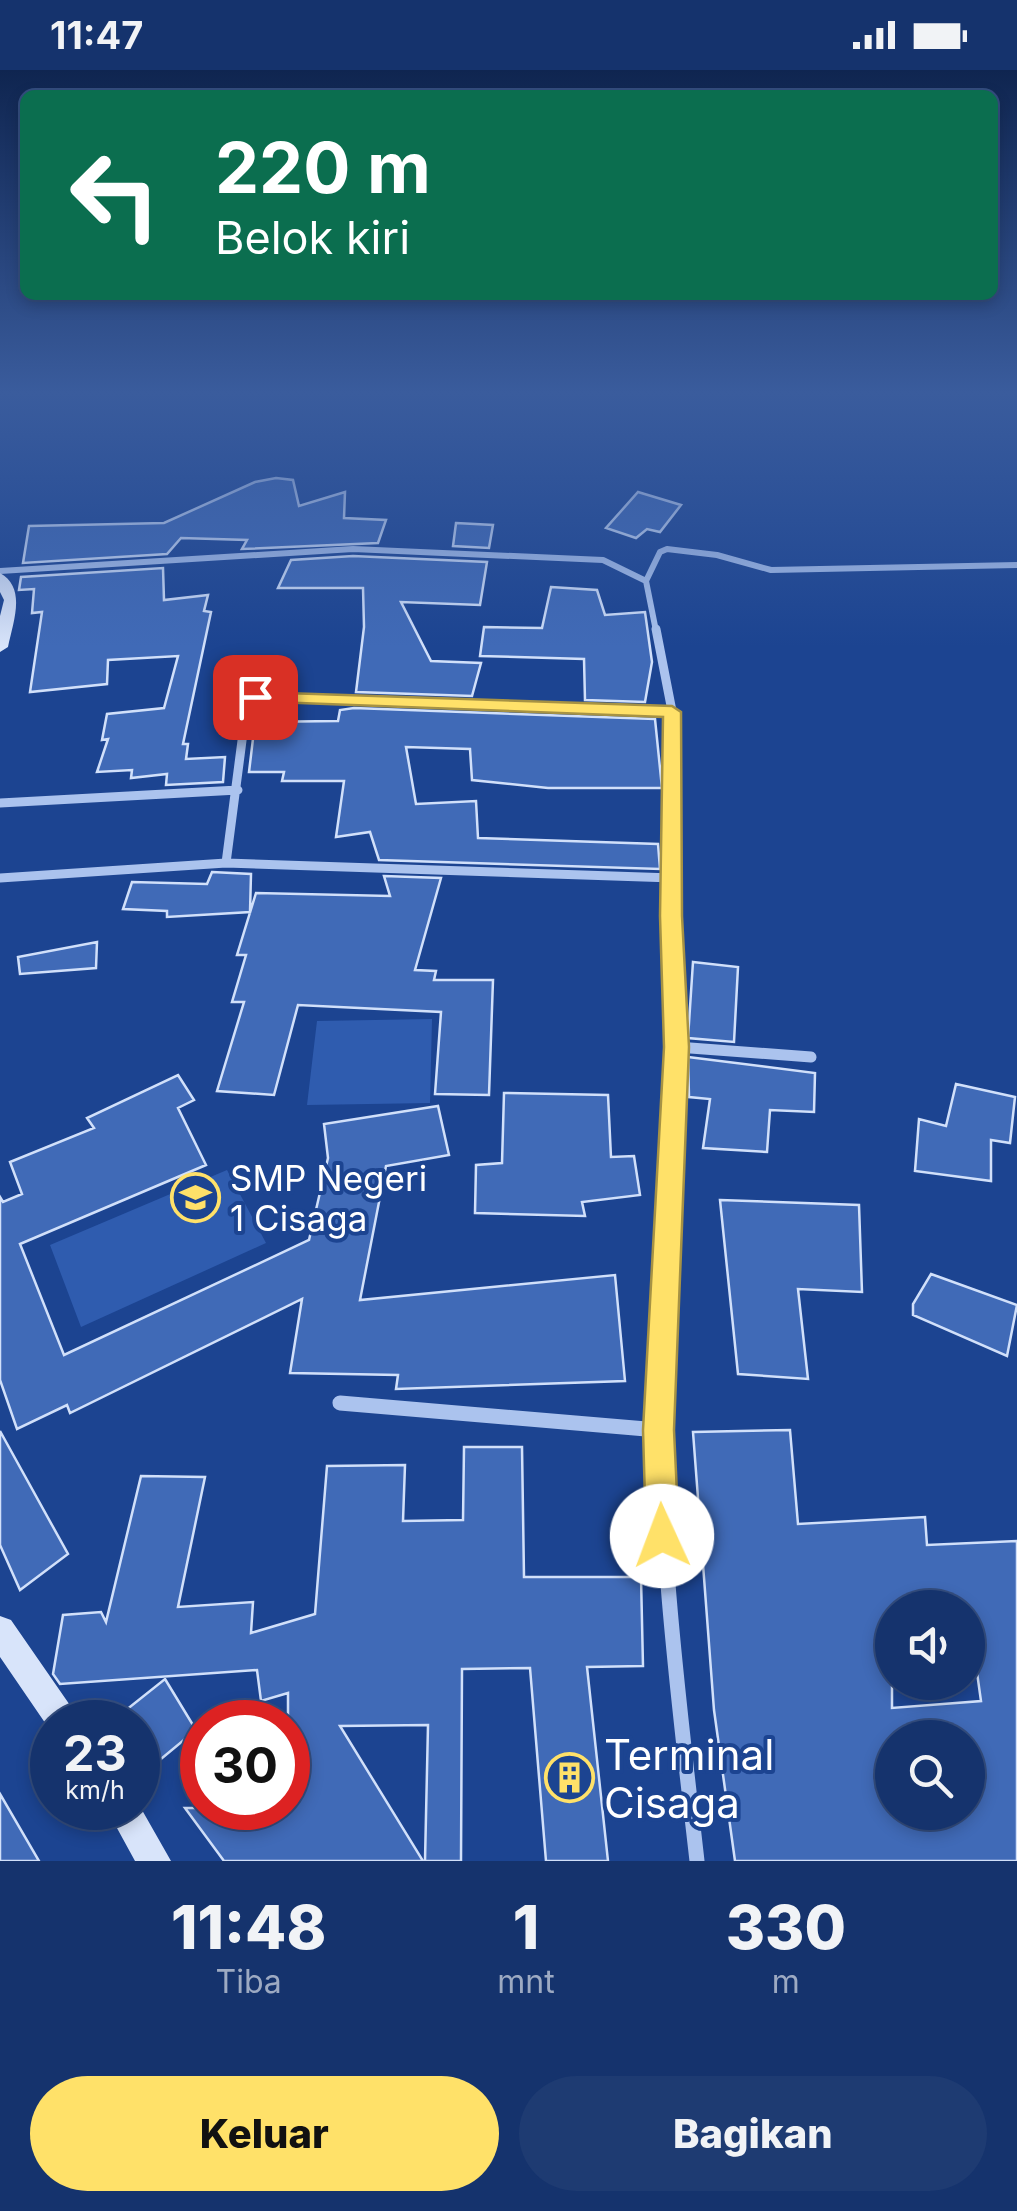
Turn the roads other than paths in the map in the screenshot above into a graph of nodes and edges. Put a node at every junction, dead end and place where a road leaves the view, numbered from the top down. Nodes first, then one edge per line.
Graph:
1 (1017, 564) edge
2 (0, 574) edge
3 (646, 581) junction
4 (0, 646) edge
5 (672, 712) junction
6 (238, 790) junction
7 (0, 803) edge
8 (226, 863) junction
9 (0, 878) edge
10 (673, 878) junction
11 (676, 1047) junction
12 (811, 1057) dead end
13 (340, 1403) dead end
14 (658, 1430) junction
15 (0, 1631) edge
16 (48, 1700) edge
17 (135, 1830) edge
18 (154, 1861) edge
19 (697, 1861) edge

1 - 3 street
2 - 3 street
2 - 4 main road
3 - 5 street
5 - 6 street
5 - 10 street
6 - 7 street
6 - 8 street
8 - 9 street
8 - 10 street
10 - 11 street
11 - 12 street
11 - 14 street
13 - 14 street
14 - 19 street
15 - 16 main road
17 - 18 main road

